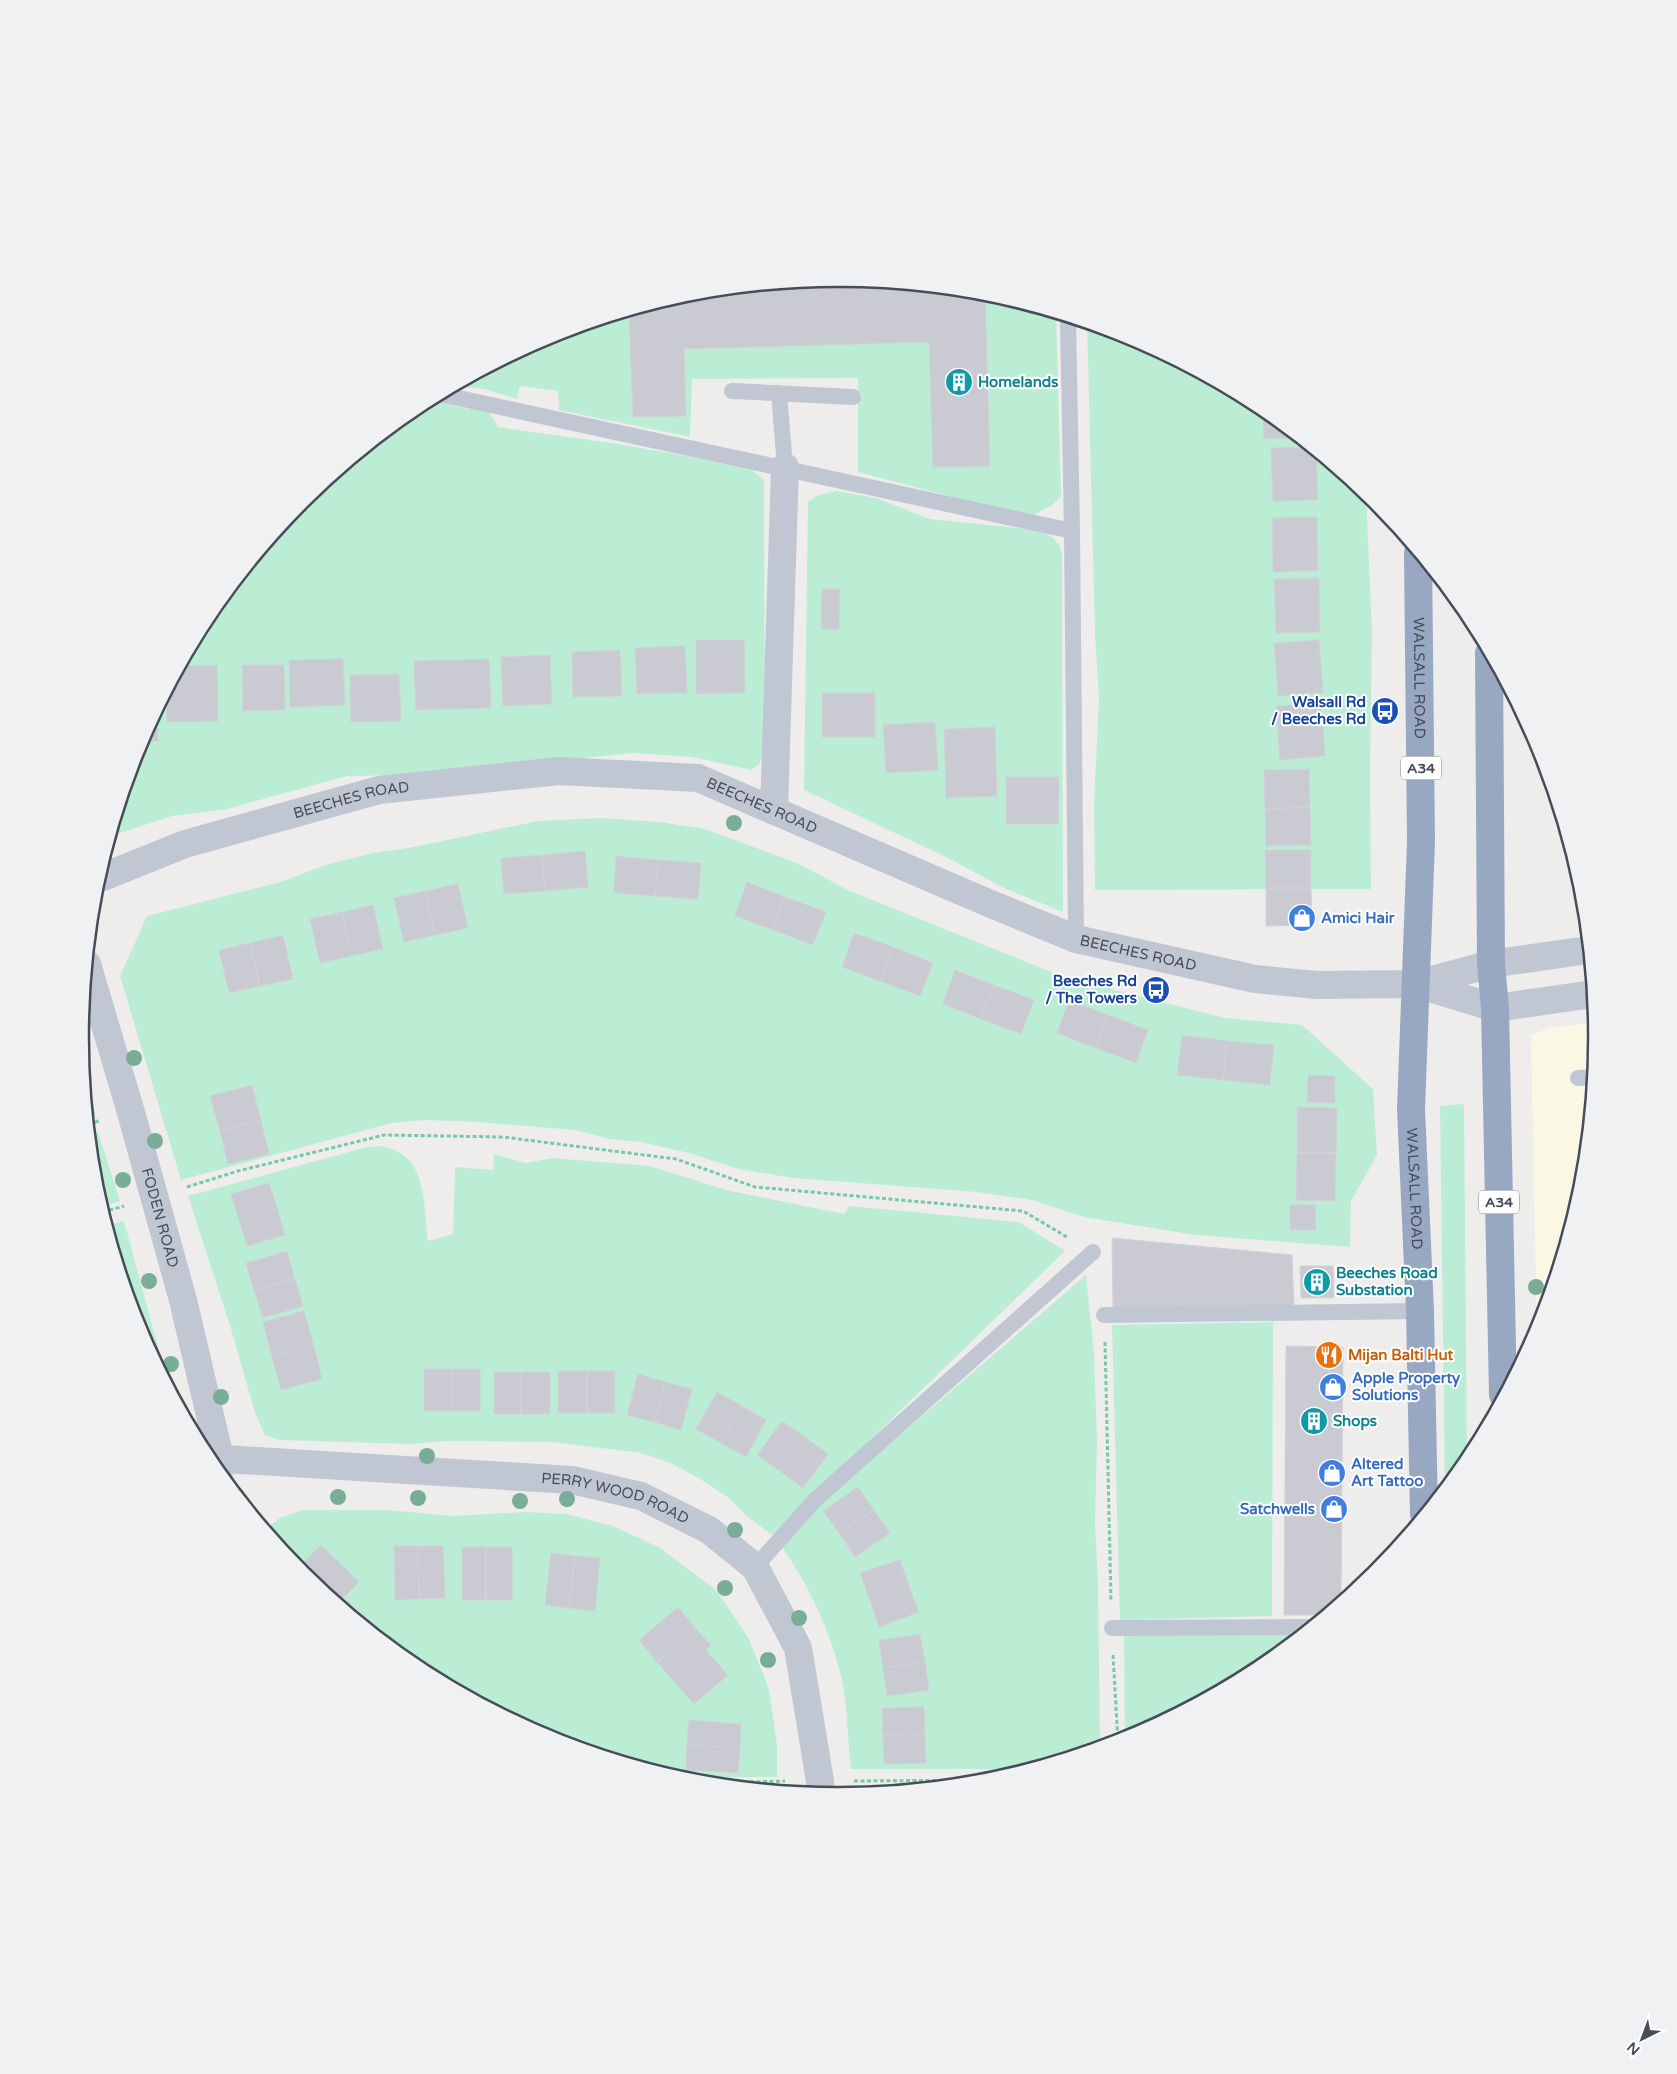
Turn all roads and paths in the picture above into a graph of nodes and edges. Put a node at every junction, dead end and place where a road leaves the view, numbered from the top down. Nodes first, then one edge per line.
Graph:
1 (1068, 324) edge
2 (732, 391) dead end
3 (779, 393) junction
4 (451, 396) edge
5 (854, 397) dead end
6 (785, 467) junction
7 (1072, 531) junction
8 (1418, 563) edge
9 (1489, 664) edge
10 (774, 811) junction
11 (107, 876) edge
12 (1076, 939) junction
13 (1583, 951) edge
14 (1491, 964) junction
15 (91, 978) edge
16 (1416, 984) junction
17 (1587, 995) edge
18 (1495, 1008) junction
19 (154, 1198) junction
20 (109, 1210) edge
21 (1093, 1252) joint
22 (1420, 1310) junction
23 (1104, 1315) joint
24 (1503, 1384) edge
25 (214, 1452) edge
26 (222, 1463) edge
27 (1424, 1504) edge
28 (755, 1567) junction
29 (1301, 1627) edge
30 (1112, 1628) junction
31 (1118, 1733) edge
32 (901, 1784) edge
33 (820, 1787) edge
34 (829, 1787) edge

1 - 7 lane
2 - 3 lane
3 - 5 lane
3 - 6 lane
4 - 6 lane
6 - 7 lane
6 - 10 street
7 - 12 lane
8 - 16 highway, WALSALL ROAD / A34
9 - 14 highway, A34
10 - 11 street, BEECHES ROAD
10 - 12 street, BEECHES ROAD
12 - 16 street, BEECHES ROAD
13 - 14 street
14 - 16 street
14 - 18 highway, A34
15 - 19 street, FODEN ROAD
16 - 18 street
16 - 22 highway, WALSALL ROAD / A34
17 - 18 street
18 - 24 highway, A34
19 - 20 path
19 - 21 path
19 - 25 street, FODEN ROAD
21 - 28 lane
22 - 23 lane
22 - 27 highway, WALSALL ROAD / A34
23 - 30 path
26 - 28 street, PERRY WOOD ROAD
28 - 33 street, PERRY WOOD ROAD
29 - 30 lane
30 - 31 path
32 - 34 path

